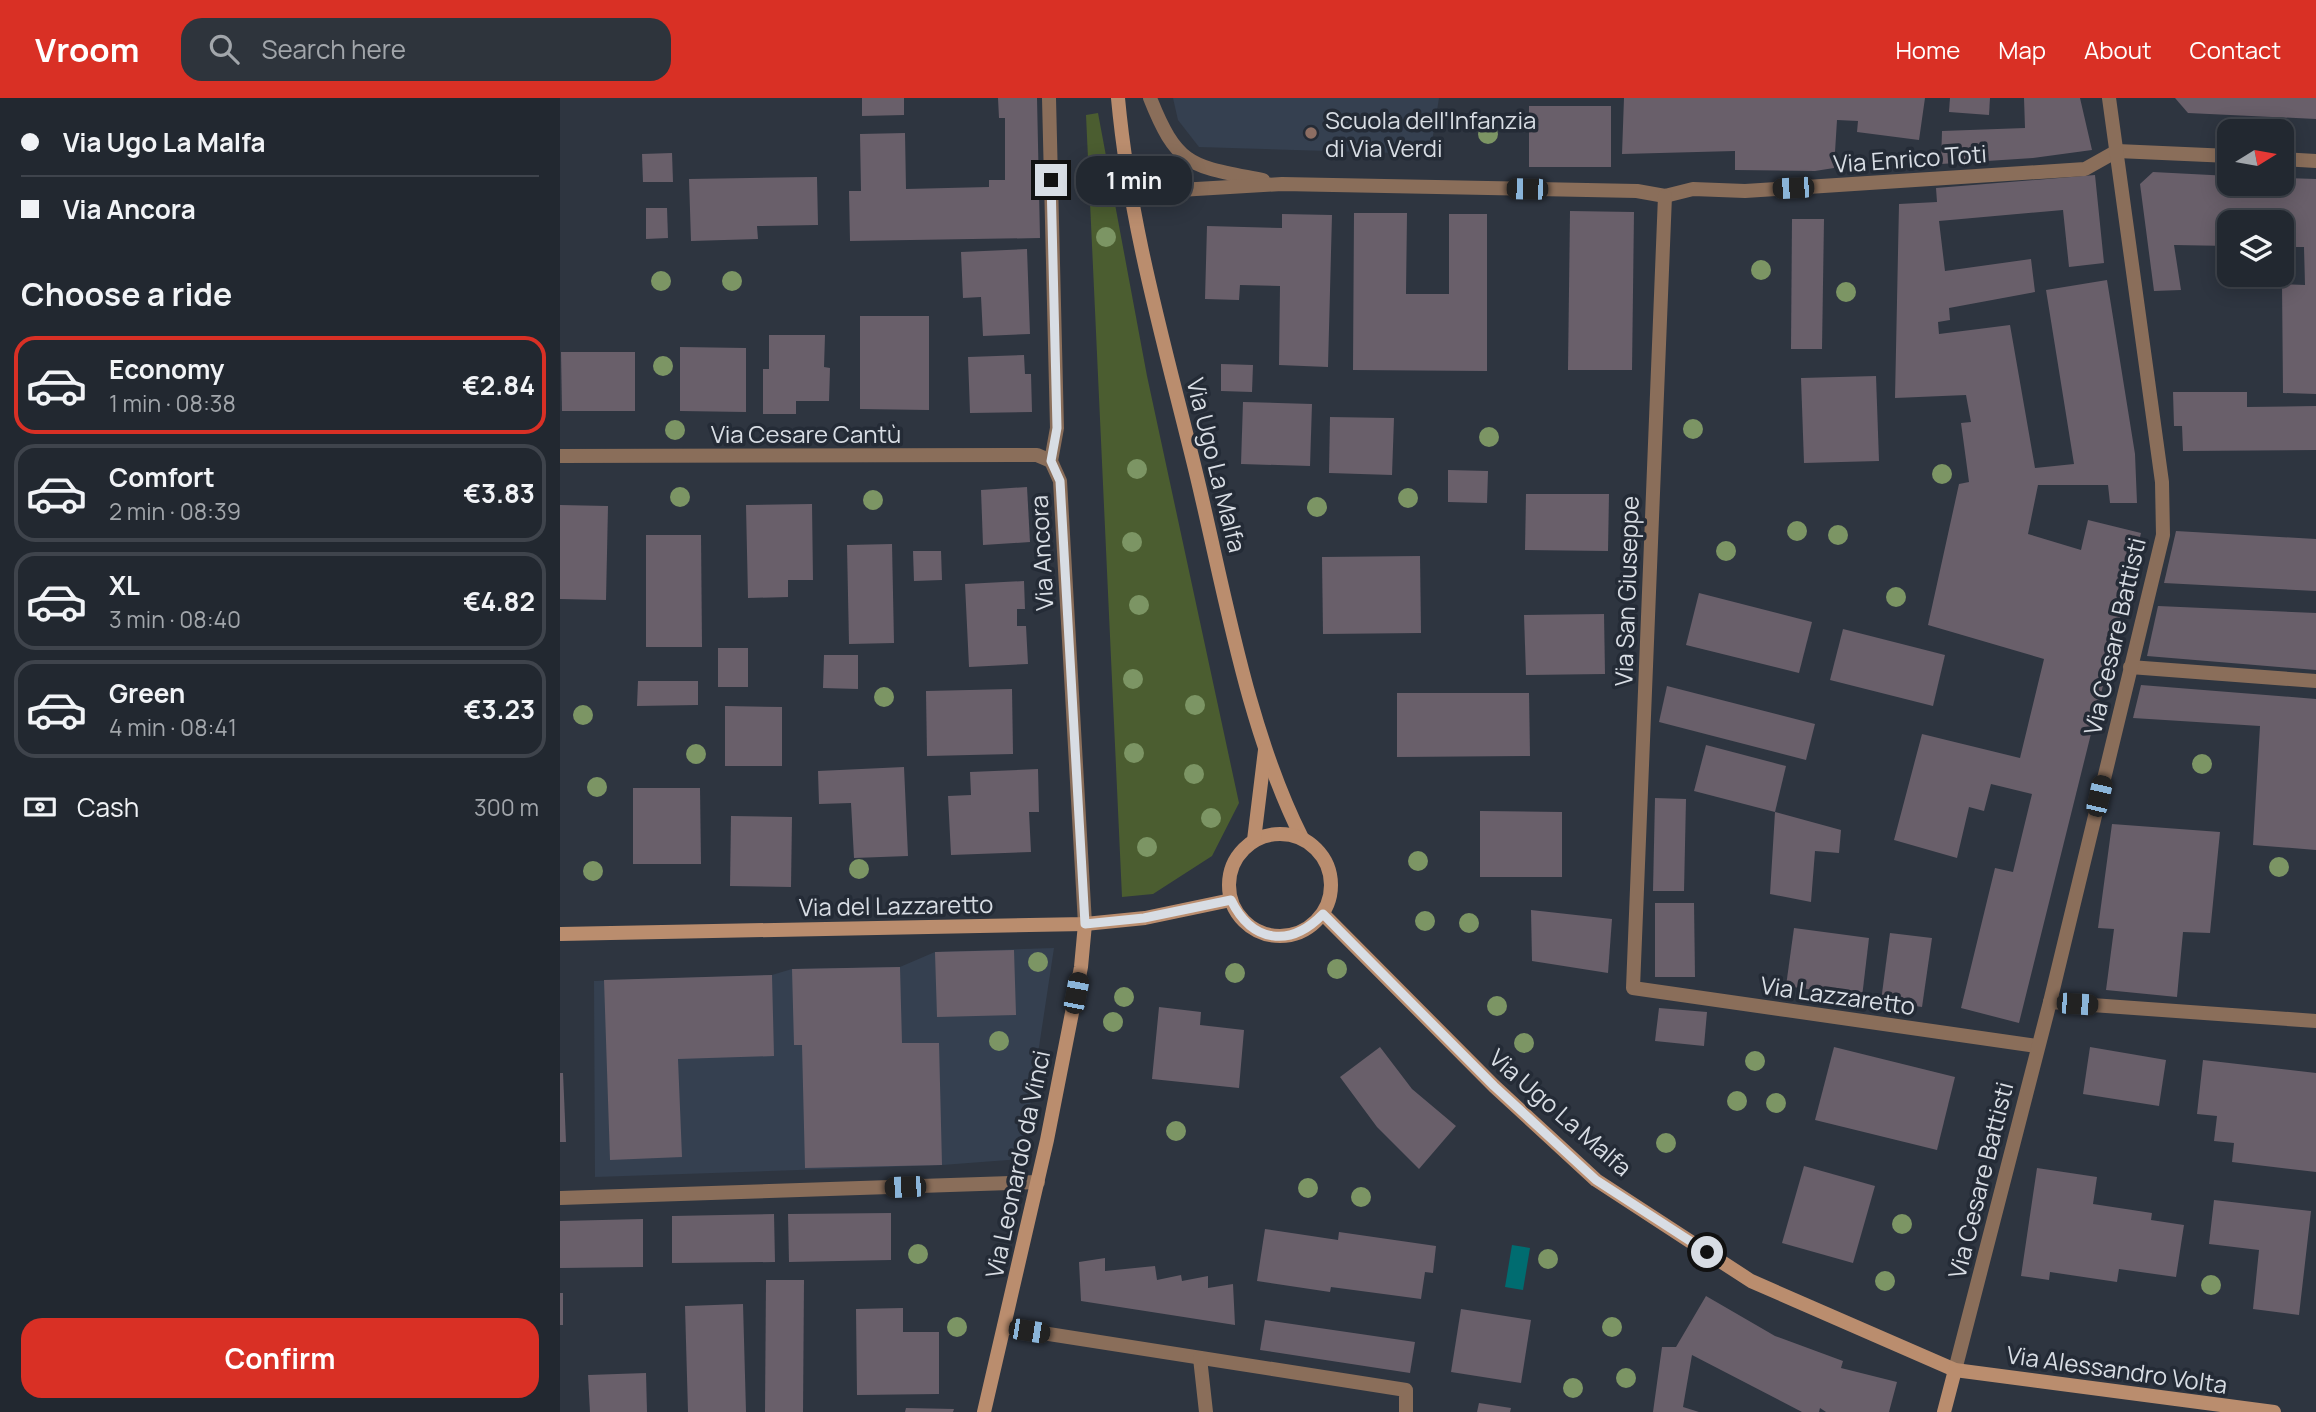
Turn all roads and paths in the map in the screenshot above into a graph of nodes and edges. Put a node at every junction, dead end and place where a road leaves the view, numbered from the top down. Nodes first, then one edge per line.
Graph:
1 (1049, 98) edge
2 (1118, 98) edge
3 (1150, 98) edge
4 (2109, 98) edge
5 (2117, 151) junction
6 (2217, 155) edge
7 (2294, 160) edge
8 (2316, 161) edge
9 (1282, 184) junction
10 (1129, 193) junction
11 (1665, 197) junction
12 (560, 456) edge
13 (1051, 461) junction
14 (2130, 667) junction
15 (2316, 681) edge
16 (1266, 745) junction
17 (1302, 838) junction
18 (1254, 840) junction
19 (1231, 900) junction
20 (1323, 914) junction
21 (1085, 924) junction
22 (560, 934) edge
23 (1633, 988) joint
24 (2050, 1002) junction
25 (2316, 1021) edge
26 (2037, 1046) junction
27 (1038, 1182) junction
28 (560, 1198) edge
29 (1004, 1326) junction
30 (1200, 1358) junction
31 (1955, 1370) junction
32 (984, 1412) edge
33 (1206, 1412) edge
34 (1406, 1412) edge
35 (1944, 1412) edge
36 (2274, 1412) edge

1 - 13 street, Via Ancora
2 - 10 street, Via Ugo La Malfa
3 - 9 street, Via Enrico Toti
4 - 5 street, Via Cesare Battisti
5 - 6 street
5 - 11 street, Via Enrico Toti
5 - 14 street, Via Cesare Battisti
7 - 8 street
9 - 10 street, Via Enrico Toti
9 - 11 street, Via Enrico Toti
10 - 16 street, Via Ugo La Malfa
11 - 23 street, Via San Giuseppe
12 - 13 street, Via Cesare Cantù
13 - 21 street, Via Ancora
14 - 15 street
14 - 24 street, Via Cesare Battisti
16 - 17 street, Via Ugo La Malfa
16 - 18 street, Via Ugo La Malfa
17 - 18 street
17 - 20 street, Via Ugo La Malfa
18 - 19 street
19 - 20 street
19 - 21 street, Via del Lazzaretto
20 - 31 street, Via Ugo La Malfa
21 - 22 street, Via del Lazzaretto
21 - 27 street, Via Leonardo da Vinci
23 - 26 street, Via Lazzaretto
24 - 25 street
24 - 26 street, Via Cesare Battisti
26 - 31 street, Via Cesare Battisti
27 - 28 street
27 - 29 street, Via Leonardo da Vinci
29 - 30 street
29 - 32 street, Via Leonardo da Vinci
30 - 33 street
30 - 34 street
31 - 35 street
31 - 36 street, Via Alessandro Volta

